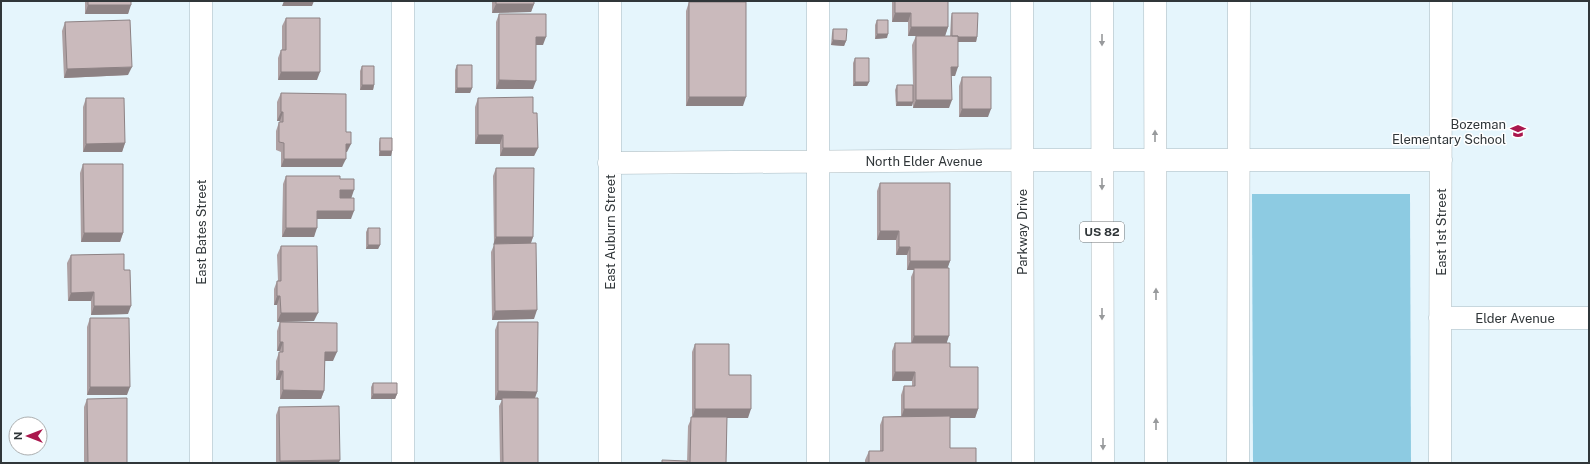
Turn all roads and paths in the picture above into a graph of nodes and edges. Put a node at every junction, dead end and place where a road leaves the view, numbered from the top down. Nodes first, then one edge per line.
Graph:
1 (201, 1) edge
2 (403, 1) edge
3 (610, 1) edge
4 (818, 1) edge
5 (1022, 1) edge
6 (1102, 1) edge
7 (1155, 1) edge
8 (1239, 1) edge
9 (1440, 1) edge
10 (1022, 160) junction
11 (1102, 160) junction
12 (1155, 160) junction
13 (1239, 160) junction
14 (1441, 160) junction
15 (819, 161) junction
16 (609, 163) junction
17 (1440, 318) junction
18 (1589, 318) edge
19 (201, 463) edge
20 (403, 463) edge
21 (610, 463) edge
22 (818, 463) edge
23 (1023, 463) edge
24 (1103, 463) edge
25 (1156, 463) edge
26 (1238, 463) edge
27 (1440, 463) edge

1 - 19 main road, East Bates Street
2 - 20 main road
3 - 16 main road, East Auburn Street
4 - 15 main road
5 - 10 main road, Parkway Drive
6 -> 11 main road, US 82
12 -> 7 main road
8 - 13 main road
9 - 14 main road, East 1st Street
10 - 11 main road, North Elder Avenue
10 - 15 main road, North Elder Avenue
10 - 23 main road, Parkway Drive
11 - 12 main road, North Elder Avenue
11 -> 24 main road, US 82
12 - 13 main road, North Elder Avenue
25 -> 12 main road
13 - 14 main road, North Elder Avenue
13 - 26 main road
14 - 17 main road, East 1st Street
15 - 16 main road, North Elder Avenue
15 - 22 main road
16 - 21 main road, East Auburn Street
17 - 18 main road, Elder Avenue
17 - 27 main road, East 1st Street

